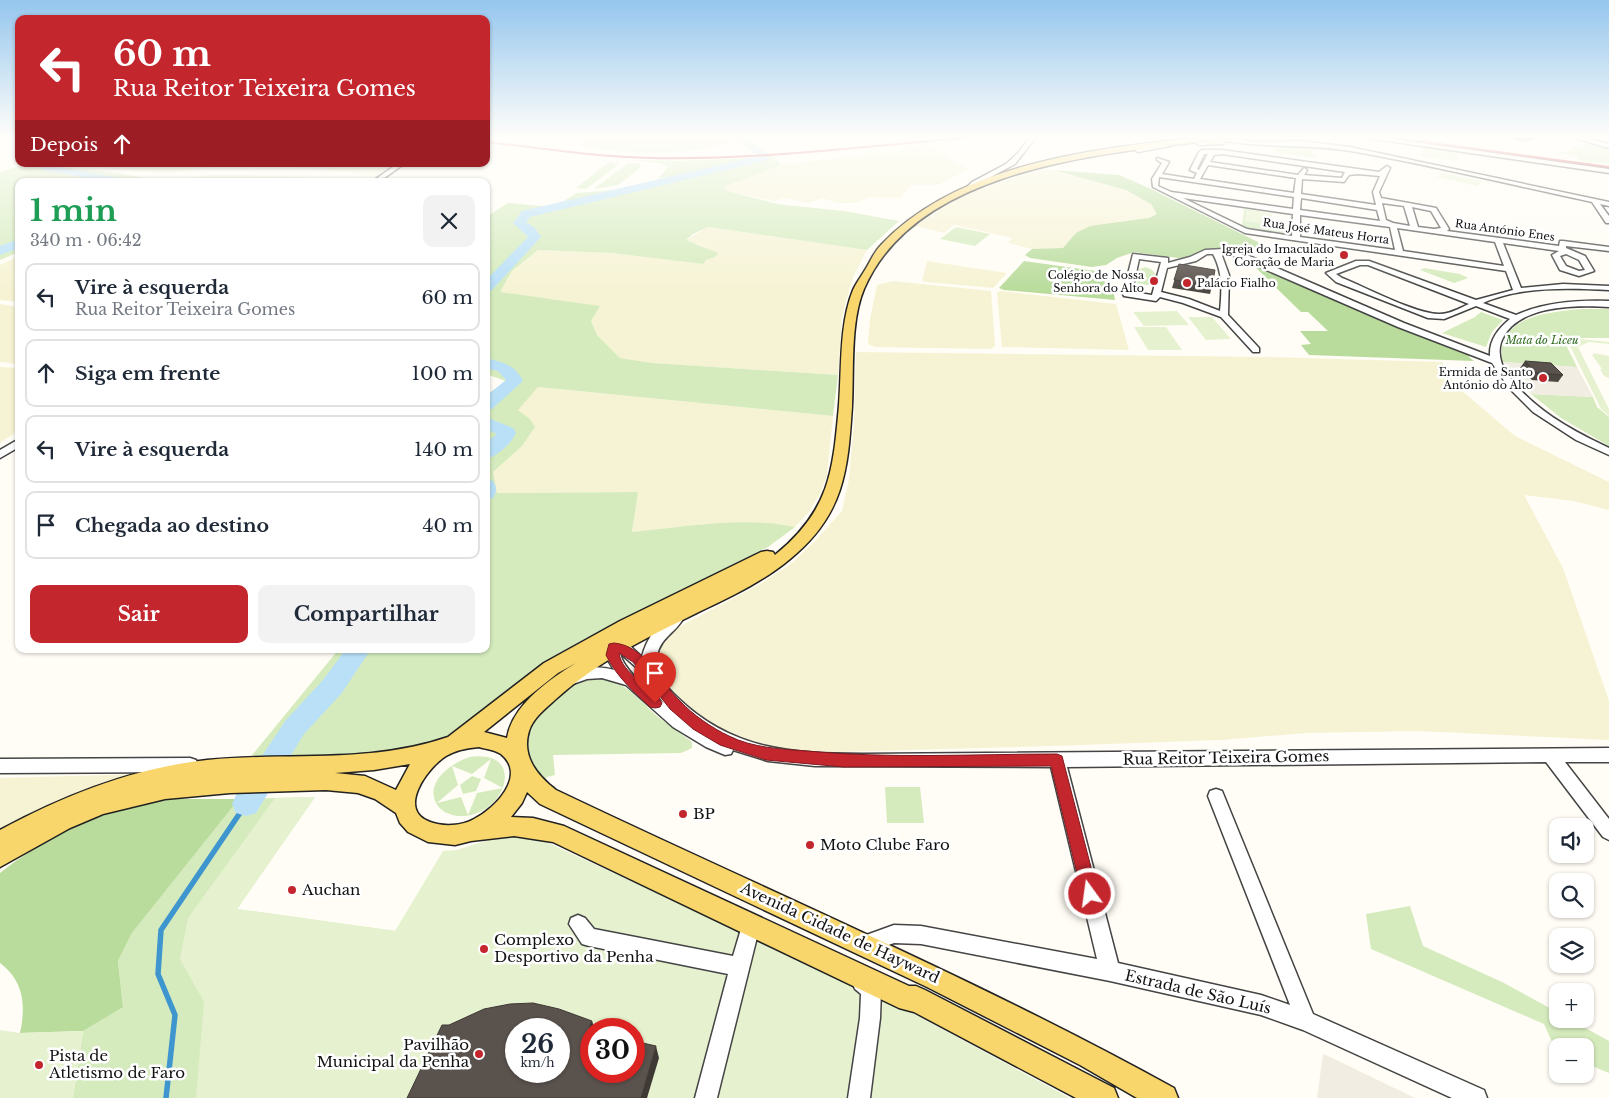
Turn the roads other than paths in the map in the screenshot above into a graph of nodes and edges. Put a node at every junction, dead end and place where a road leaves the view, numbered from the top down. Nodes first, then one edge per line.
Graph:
1 (968, 188) edge
2 (973, 188) edge
3 (1159, 188) edge
4 (1233, 188) edge
5 (1299, 188) edge
6 (1378, 188) edge
7 (1532, 188) edge
8 (966, 191) junction
9 (1168, 194) junction
10 (1208, 200) junction
11 (1378, 200) junction
12 (1297, 201) junction
13 (1595, 202) junction
14 (1235, 204) junction
15 (1407, 204) junction
16 (1609, 204) edge
17 (1380, 208) junction
18 (1297, 213) junction
19 (1609, 221) edge
20 (1233, 223) junction
21 (1393, 226) junction
22 (1415, 229) junction
23 (1444, 229) junction
24 (1432, 231) junction
25 (1458, 235) junction
26 (1296, 238) junction
27 (1498, 240) junction
28 (1609, 249) edge
29 (1564, 250) junction
30 (1216, 252) junction
31 (1400, 253) junction
32 (1163, 267) junction
33 (1510, 269) junction
34 (1579, 274) junction
35 (1586, 287) junction
36 (1516, 288) junction
37 (1609, 288) edge
38 (1158, 294) junction
39 (1473, 303) junction
40 (1609, 304) edge
41 (1224, 315) junction
42 (1515, 318) junction
43 (1256, 350) dead end
44 (1496, 361) junction
45 (15, 445) edge
46 (1609, 452) edge
47 (0, 455) edge
48 (826, 505) junction
49 (685, 612) junction
50 (626, 626) junction
51 (614, 647) junction
52 (576, 654) junction
53 (648, 670) junction
54 (631, 681) junction
55 (553, 690) junction
56 (448, 746) junction
57 (1550, 755) junction
58 (1608, 756) edge
59 (1057, 760) junction
60 (844, 761) junction
61 (520, 763) junction
62 (297, 764) joint
63 (1, 766) edge
64 (241, 775) junction
65 (283, 782) joint
66 (1216, 796) dead end
67 (405, 807) junction
68 (472, 831) junction
69 (1609, 832) edge
70 (0, 842) edge
71 (0, 857) edge
72 (578, 924) dead end
73 (751, 925) junction
74 (906, 934) junction
75 (865, 944) junction
76 (903, 961) junction
77 (739, 967) junction
78 (848, 970) junction
79 (1110, 971) junction
80 (908, 999) junction
81 (870, 1018) junction
82 (1306, 1020) junction
83 (706, 1098) edge
84 (859, 1098) edge
85 (1104, 1098) edge
86 (1164, 1098) edge
87 (1476, 1098) edge

1 - 8 street
2 - 8 main road
3 - 9 street, Rua José Mateus Horta
4 - 12 street
5 - 12 street
6 - 11 street
7 - 13 street
8 - 48 main road
9 - 10 street, Rua António Enes
9 - 20 street, Rua José Mateus Horta
10 - 12 street
10 - 14 street, Rua António Enes
11 - 15 street
11 - 17 street
12 - 17 street
12 - 18 street
13 - 16 street
13 - 19 street
14 - 18 street, Rua António Enes
14 - 20 street
15 - 22 street
15 - 23 street
17 - 21 street
18 - 21 street, Rua António Enes
18 - 26 street
20 - 26 street, Rua José Mateus Horta
21 - 22 street, Rua António Enes
21 - 31 street
22 - 24 street, Rua António Enes
23 - 24 street
23 - 25 street
24 - 25 street, Rua António Enes
25 - 27 street, Rua António Enes
26 - 31 street, Rua José Mateus Horta
27 - 29 street, Rua António Enes
27 - 33 street
28 - 29 street, Rua António Enes
29 - 34 street
29 - 34 street
30 - 32 street
30 - 41 street
30 - 44 street
31 - 33 street, Rua José Mateus Horta
32 - 38 street
32 - 38 street
33 - 36 street
34 - 35 street
35 - 36 street
35 - 37 street
36 - 39 street
38 - 41 street
39 - 39 street
39 - 42 street
40 - 42 street
41 - 43 street
42 - 44 street
44 - 46 street
45 - 47 street
48 - 49 main road
48 - 50 main road
49 - 51 main road
49 - 53 street
50 - 51 street
50 - 52 main road
51 - 52 street
51 - 53 street
51 - 54 street
51 - 55 main road
52 - 56 main road
53 - 60 street
54 - 55 street
54 - 60 street
55 - 61 main road
56 - 61 main road
56 - 62 main road
56 - 67 main road
57 - 58 street, Rua Reitor Teixeira Gomes
57 - 59 street, Rua Reitor Teixeira Gomes
57 - 69 street
59 - 60 street, Rua Reitor Teixeira Gomes
59 - 79 street
61 - 68 main road
61 - 75 main road, Avenida Cidade de Hayward
62 - 64 main road
63 - 64 street
64 - 65 main road
64 - 70 main road
64 - 71 main road
65 - 67 main road
66 - 82 street
67 - 68 main road
68 - 73 main road, Avenida Cidade de Hayward
72 - 77 street
73 - 77 street
73 - 78 main road, Avenida Cidade de Hayward
74 - 75 street, Estrada de São Luís
74 - 76 street
74 - 79 street, Estrada de São Luís
75 - 76 main road, Avenida Cidade de Hayward
76 - 86 main road, Avenida Cidade de Hayward
77 - 83 street
78 - 80 main road, Avenida Cidade de Hayward
78 - 81 street
79 - 82 street, Estrada de São Luís
80 - 81 street
80 - 85 main road, Avenida Cidade de Hayward
81 - 84 street
82 - 87 street, Estrada de São Luís

